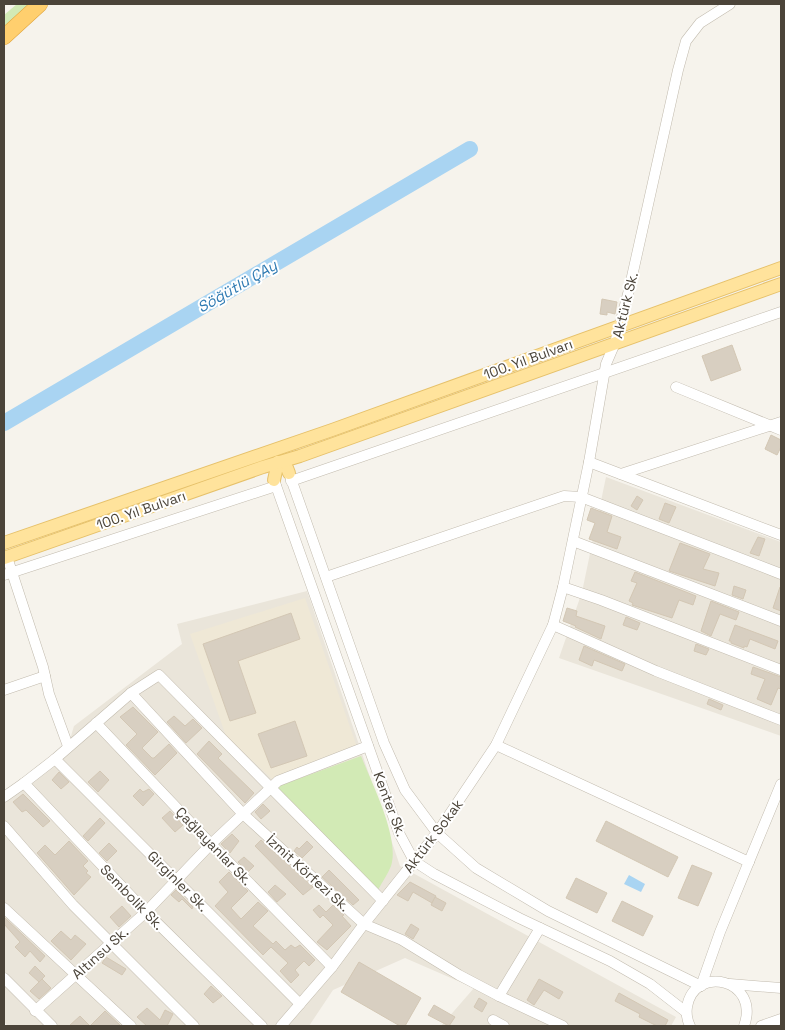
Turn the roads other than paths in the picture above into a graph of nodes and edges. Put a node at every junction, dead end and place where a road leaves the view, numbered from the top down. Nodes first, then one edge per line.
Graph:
1 (40, 4) edge
2 (730, 4) edge
3 (4, 37) edge
4 (781, 268) edge
5 (781, 284) edge
6 (781, 312) edge
7 (619, 326) junction
8 (615, 343) junction
9 (604, 374) junction
10 (676, 388) dead end
11 (781, 422) edge
12 (771, 425) junction
13 (781, 430) edge
14 (276, 456) junction
15 (589, 462) junction
16 (621, 474) junction
17 (290, 477) junction
18 (275, 483) junction
19 (581, 497) junction
20 (781, 535) edge
21 (573, 541) junction
22 (4, 543) edge
23 (5, 558) edge
24 (7, 574) edge
25 (781, 574) edge
26 (326, 577) junction
27 (563, 587) junction
28 (781, 621) edge
29 (553, 625) junction
30 (781, 670) edge
31 (45, 676) junction
32 (4, 690) edge
33 (131, 693) junction
34 (781, 720) edge
35 (96, 723) junction
36 (496, 745) junction
37 (68, 746) junction
38 (368, 746) junction
39 (55, 759) junction
40 (24, 783) junction
41 (781, 784) edge
42 (270, 788) junction
43 (4, 797) edge
44 (244, 814) junction
45 (4, 826) edge
46 (438, 833) junction
47 (211, 844) junction
48 (414, 861) junction
49 (749, 862) junction
50 (176, 879) junction
51 (383, 902) junction
52 (4, 908) edge
53 (146, 912) junction
54 (364, 924) junction
55 (540, 928) junction
56 (112, 944) junction
57 (332, 967) junction
58 (75, 976) junction
59 (4, 978) edge
60 (730, 984) junction
61 (701, 986) junction
62 (781, 988) edge
63 (499, 996) junction
64 (300, 1004) junction
65 (35, 1011) junction
66 (781, 1019) edge
67 (493, 1020) dead end
68 (687, 1022) edge
69 (52, 1026) edge
70 (131, 1026) edge
71 (194, 1026) edge
72 (262, 1026) edge
73 (281, 1026) edge
74 (504, 1026) edge
75 (563, 1026) edge
76 (744, 1026) edge
77 (761, 1026) edge

1 - 3 highway
2 - 7 street, Aktürk Sk.
4 - 7 main road, 100. Yıl Bulvarı
5 - 8 main road, 100. Yıl Bulvarı
6 - 9 street
7 - 8 street, Aktürk Sk.
7 - 14 main road, 100. Yıl Bulvarı
8 - 9 street, Aktürk Sk.
8 - 14 main road, 100. Yıl Bulvarı
9 - 15 street, Aktürk Sk.
9 - 17 street
10 - 12 street
11 - 12 street
12 - 13 street
12 - 16 street
14 - 17 main road
14 - 18 main road
14 - 22 main road, 100. Yıl Bulvarı
14 - 23 main road, 100. Yıl Bulvarı
15 - 16 street
15 - 19 street, Aktürk Sk.
16 - 20 street
17 - 26 street, Kenter Sk.
18 - 24 street
18 - 38 street, Kenter Sk.
19 - 21 street, Aktürk Sk.
19 - 25 street
19 - 26 street
21 - 27 street, Aktürk Sk.
21 - 28 street
23 - 24 street
24 - 31 street
26 - 46 street, Kenter Sk.
27 - 29 street, Aktürk Sk.
27 - 30 street
29 - 34 street
29 - 36 street, Aktürk Sokak
31 - 32 street
31 - 37 street
33 - 35 street
33 - 42 street
33 - 44 street, İzmit Körfezi Sk.
35 - 37 street
35 - 47 street, Çağlayanlar Sk.
36 - 46 street, Aktürk Sokak
36 - 49 street
37 - 39 street
38 - 42 street, Altınsu Sk.
38 - 48 street, Kenter Sk.
39 - 40 street
39 - 50 street, Girginler Sk.
40 - 43 street
40 - 53 street, Sembolik Sk.
41 - 49 street
42 - 44 street, Altınsu Sk.
42 - 51 street
44 - 47 street, Altınsu Sk.
44 - 54 street, İzmit Körfezi Sk.
45 - 56 street
46 - 48 street, Aktürk Sokak
46 - 61 street, Kenter Sk.
47 - 50 street, Altınsu Sk.
47 - 57 street, Çağlayanlar Sk.
48 - 51 street, Aktürk Sokak
48 - 55 street, Kenter Sk.
49 - 61 street
50 - 53 street, Altınsu Sk.
50 - 64 street, Girginler Sk.
51 - 54 street, Aktürk Sokak
52 - 58 street
53 - 56 street, Altınsu Sk.
53 - 72 street, Sembolik Sk.
54 - 57 street, Aktürk Sokak
54 - 63 street, İzmit Körfezi Sk.
55 - 63 street
55 - 68 street, Kenter Sk.
56 - 58 street, Altınsu Sk.
56 - 71 street
57 - 64 street, Aktürk Sokak
58 - 65 street, Altınsu Sk.
58 - 70 street
59 - 65 street
60 - 61 street
60 - 62 street
60 - 76 street
61 - 68 street
63 - 75 street, İzmit Körfezi Sk.
64 - 73 street, Aktürk Sokak
65 - 69 street
66 - 77 street
67 - 74 street

